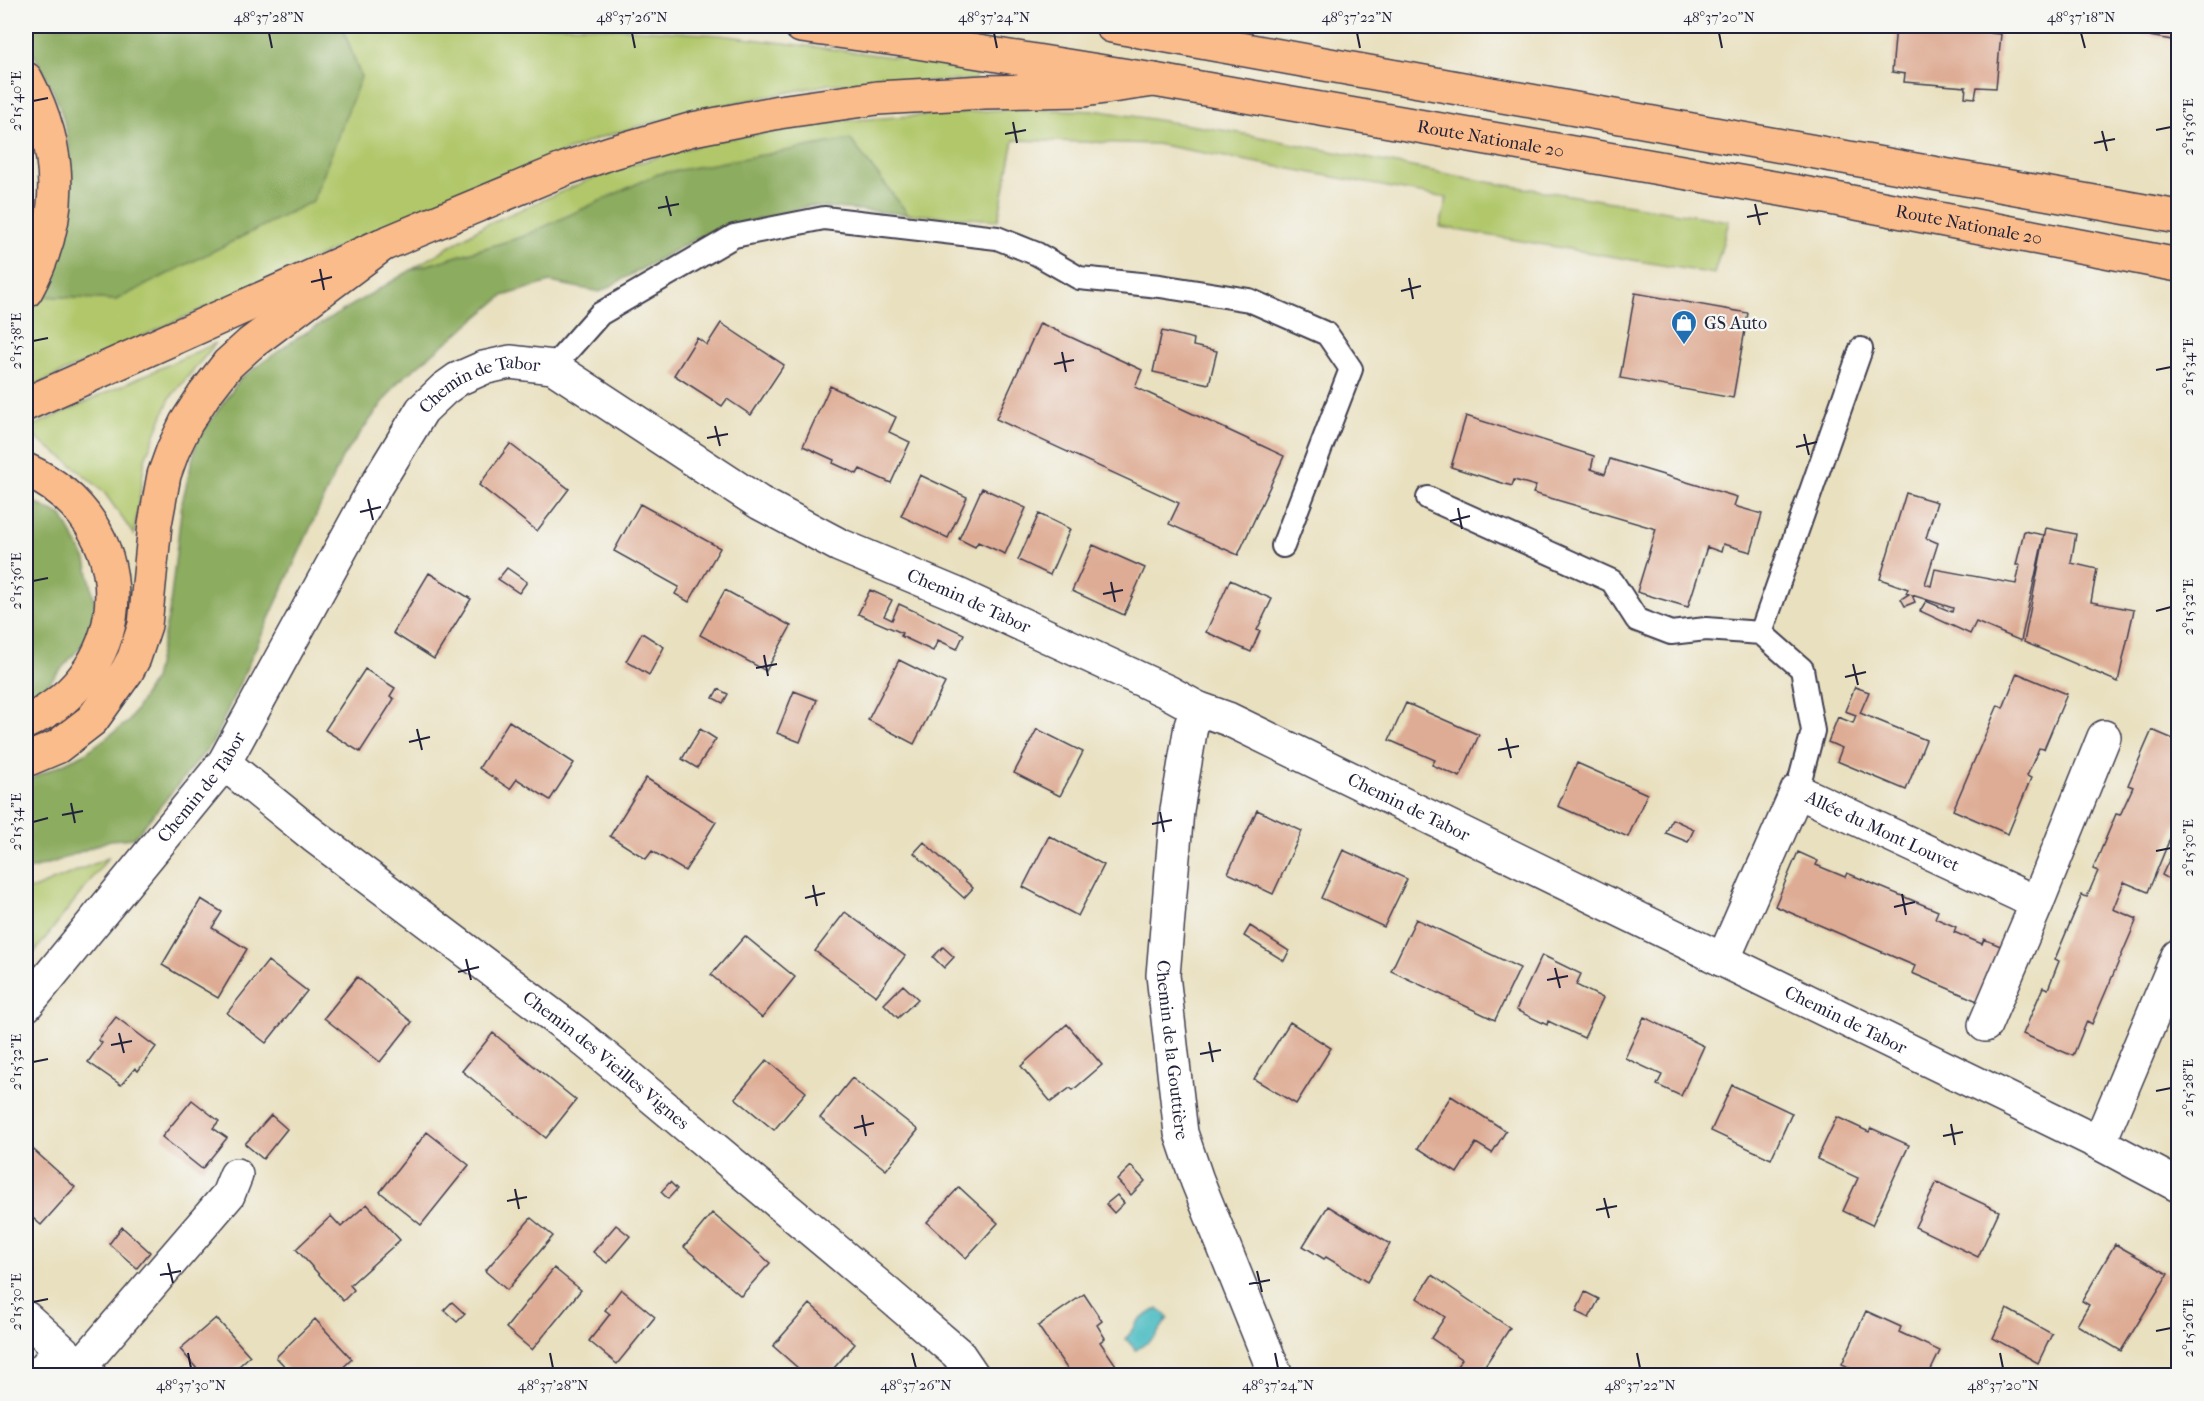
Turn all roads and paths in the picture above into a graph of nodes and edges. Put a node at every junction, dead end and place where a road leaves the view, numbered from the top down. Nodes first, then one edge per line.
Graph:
1 (801, 26) edge
2 (1112, 26) edge
3 (26, 79) edge
4 (1154, 80) junction
5 (2178, 217) edge
6 (382, 244) junction
7 (2178, 265) edge
8 (26, 291) edge
9 (1861, 349) dead end
10 (553, 367) junction
11 (26, 404) edge
12 (26, 470) edge
13 (1428, 498) dead end
14 (1283, 546) dead end
15 (1761, 633) junction
16 (1197, 708) junction
17 (26, 722) edge
18 (2104, 737) dead end
19 (26, 760) edge
20 (224, 763) junction
21 (1797, 791) junction
22 (2037, 903) junction
23 (2178, 956) edge
24 (1723, 960) junction
25 (26, 1005) edge
26 (1985, 1025) dead end
27 (2099, 1143) junction
28 (236, 1175) dead end
29 (2178, 1185) edge
30 (26, 1318) edge
31 (77, 1364) edge
32 (38, 1376) edge
33 (973, 1376) edge
34 (1276, 1376) edge

1 - 4 main road, Route Nationale 20
2 - 5 main road
3 - 8 main road
4 - 6 main road
4 - 7 main road, Route Nationale 20
6 - 11 main road
6 - 19 main road
9 - 15 lane
10 - 14 lane
10 - 16 street, Chemin de Tabor
10 - 20 street, Chemin de Tabor
12 - 17 main road
13 - 15 lane
15 - 21 lane
16 - 24 street, Chemin de Tabor
16 - 34 street, Chemin de la Gouttière
18 - 22 street
20 - 25 street, Chemin de Tabor
20 - 33 street, Chemin des Vieilles Vignes
21 - 22 street, Allée du Mont Louvet
21 - 24 street, Allée du Mont Louvet
22 - 26 street
23 - 27 street
24 - 27 street, Chemin de Tabor
27 - 29 street, Chemin de Tabor
28 - 31 street
30 - 31 street
31 - 32 street

